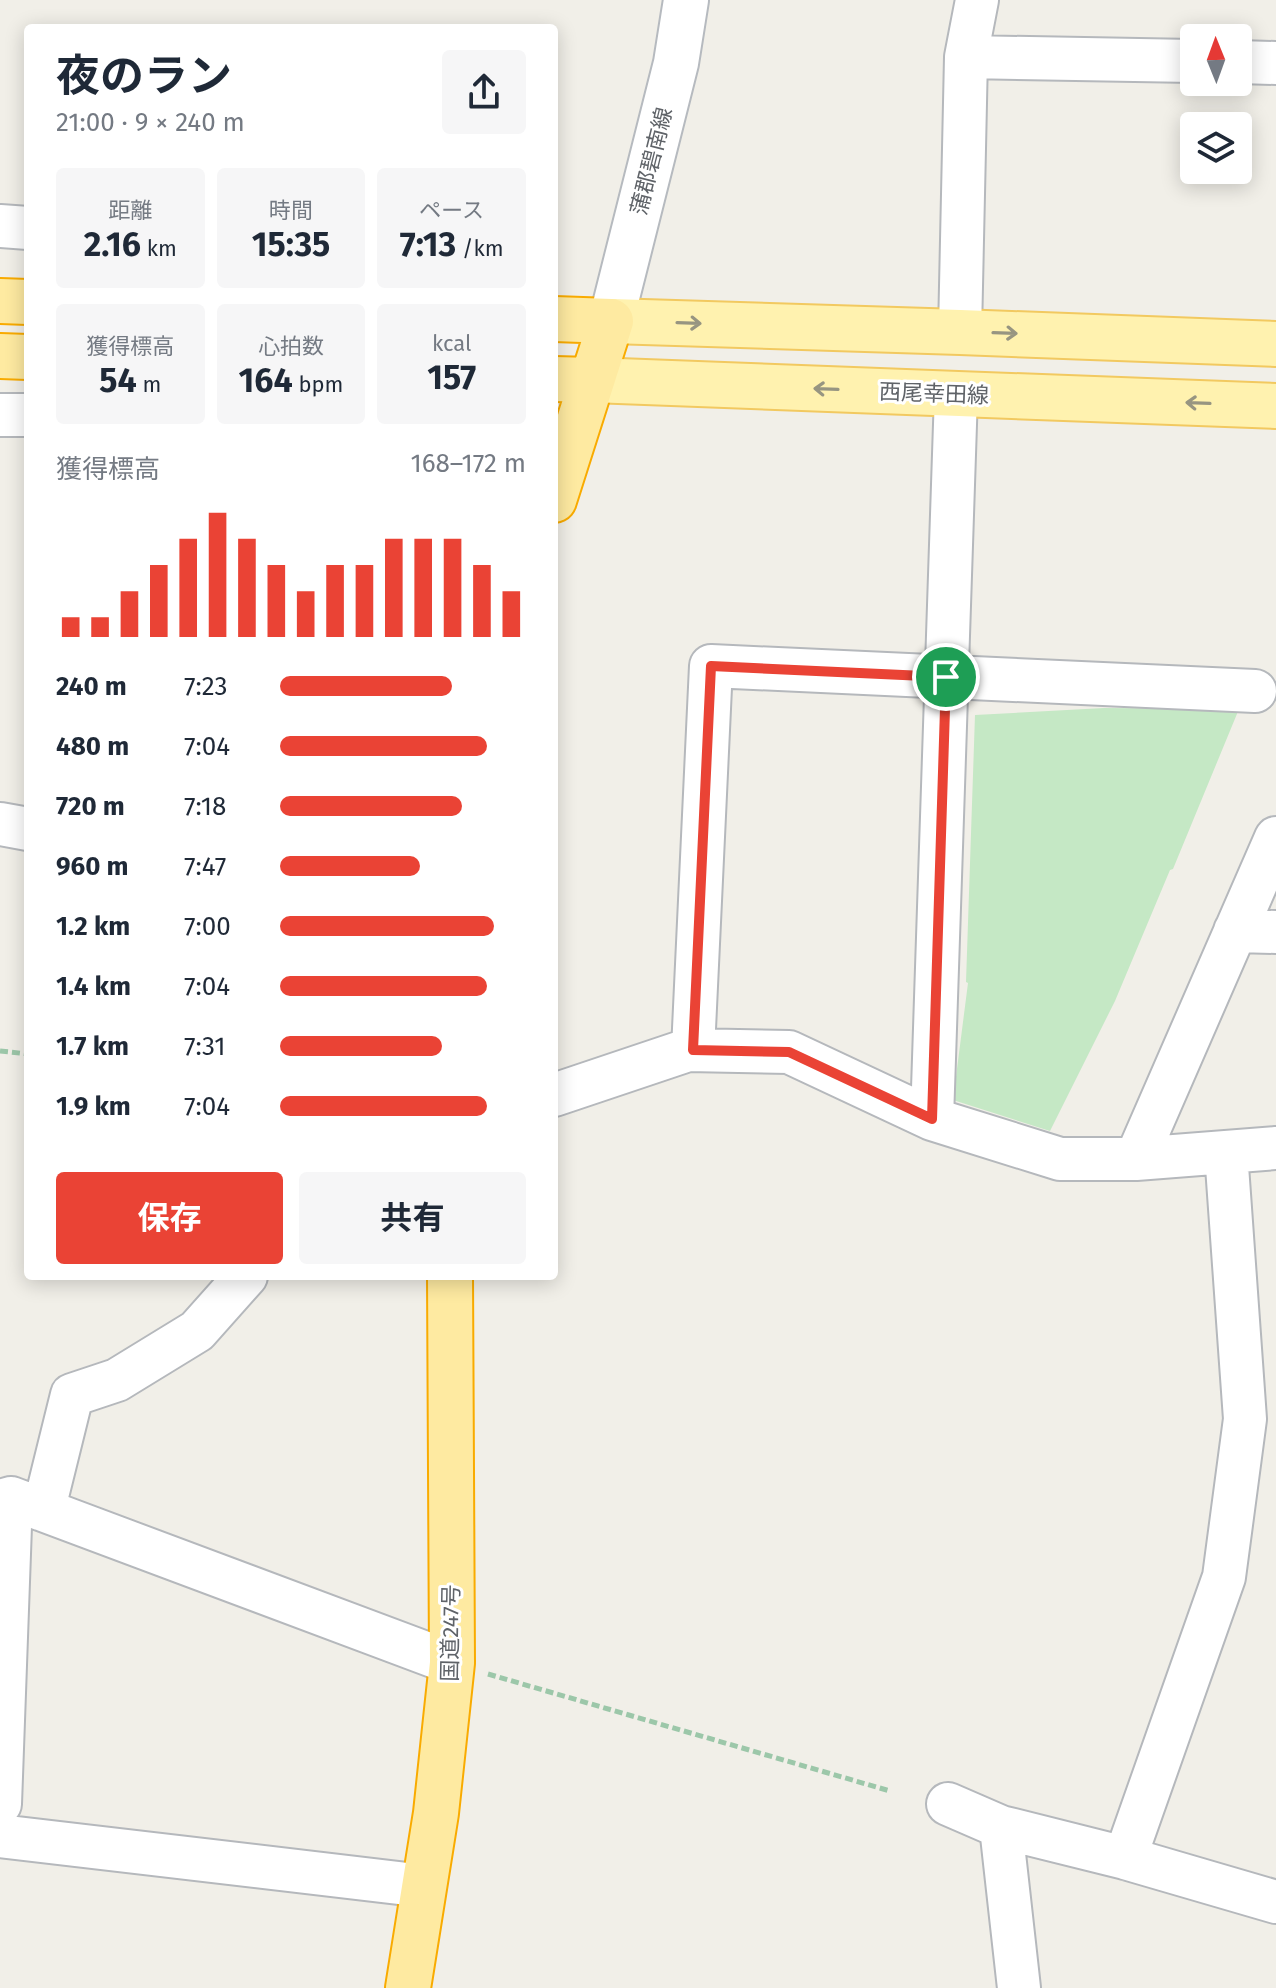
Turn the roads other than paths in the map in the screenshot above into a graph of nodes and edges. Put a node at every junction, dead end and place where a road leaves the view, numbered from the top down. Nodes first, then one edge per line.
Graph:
1 (686, 0) edge
2 (977, 0) edge
3 (966, 57) junction
4 (1180, 61) edge
5 (1252, 62) edge
6 (1276, 63) edge
7 (0, 226) edge
8 (24, 228) edge
9 (0, 301) edge
10 (24, 302) edge
11 (558, 319) edge
12 (611, 321) junction
13 (960, 332) junction
14 (1276, 344) edge
15 (0, 356) edge
16 (24, 357) edge
17 (573, 380) edge
18 (956, 394) junction
19 (1276, 406) edge
20 (0, 415) edge
21 (24, 415) edge
22 (558, 475) edge
23 (946, 677) junction
24 (1255, 691) dead end
25 (0, 824) edge
26 (24, 828) edge
27 (1276, 838) edge
28 (1235, 931) junction
29 (1276, 932) edge
30 (693, 1050) junction
31 (558, 1094) edge
32 (932, 1119) junction
33 (1276, 1148) edge
34 (1226, 1152) junction
35 (1136, 1159) junction
36 (242, 1280) edge
37 (450, 1280) edge
38 (17, 1503) edge
39 (452, 1663) junction
40 (0, 1804) edge
41 (948, 1804) dead end
42 (1001, 1827) junction
43 (0, 1836) edge
44 (1125, 1858) junction
45 (424, 1886) junction
46 (1276, 1902) edge
47 (408, 1988) edge
48 (1019, 1988) edge

1 - 12 main road, 蒲郡碧南線
2 - 3 street
3 - 4 street
3 - 13 street
5 - 6 street
7 - 8 street
9 - 10 highway
11 - 12 highway
12 -> 13 main road
12 - 17 highway
13 -> 14 main road
15 - 16 highway
18 -> 17 main road, 西尾幸田線
17 - 22 highway
19 -> 18 main road, 西尾幸田線
18 - 23 street
20 - 21 street
23 - 24 street
23 - 30 street
23 - 32 street
25 - 26 street
27 - 28 street
28 - 29 street
28 - 35 street
30 - 31 street
30 - 32 street
32 - 35 street
33 - 34 street
34 - 35 street
34 - 44 street
36 - 38 street
37 - 39 highway, 国道247号
38 - 39 street
38 - 40 street
39 - 45 highway, 国道247号
41 - 42 street
42 - 44 street
42 - 48 street
43 - 45 street
44 - 46 street
45 - 47 highway, 国道247号

